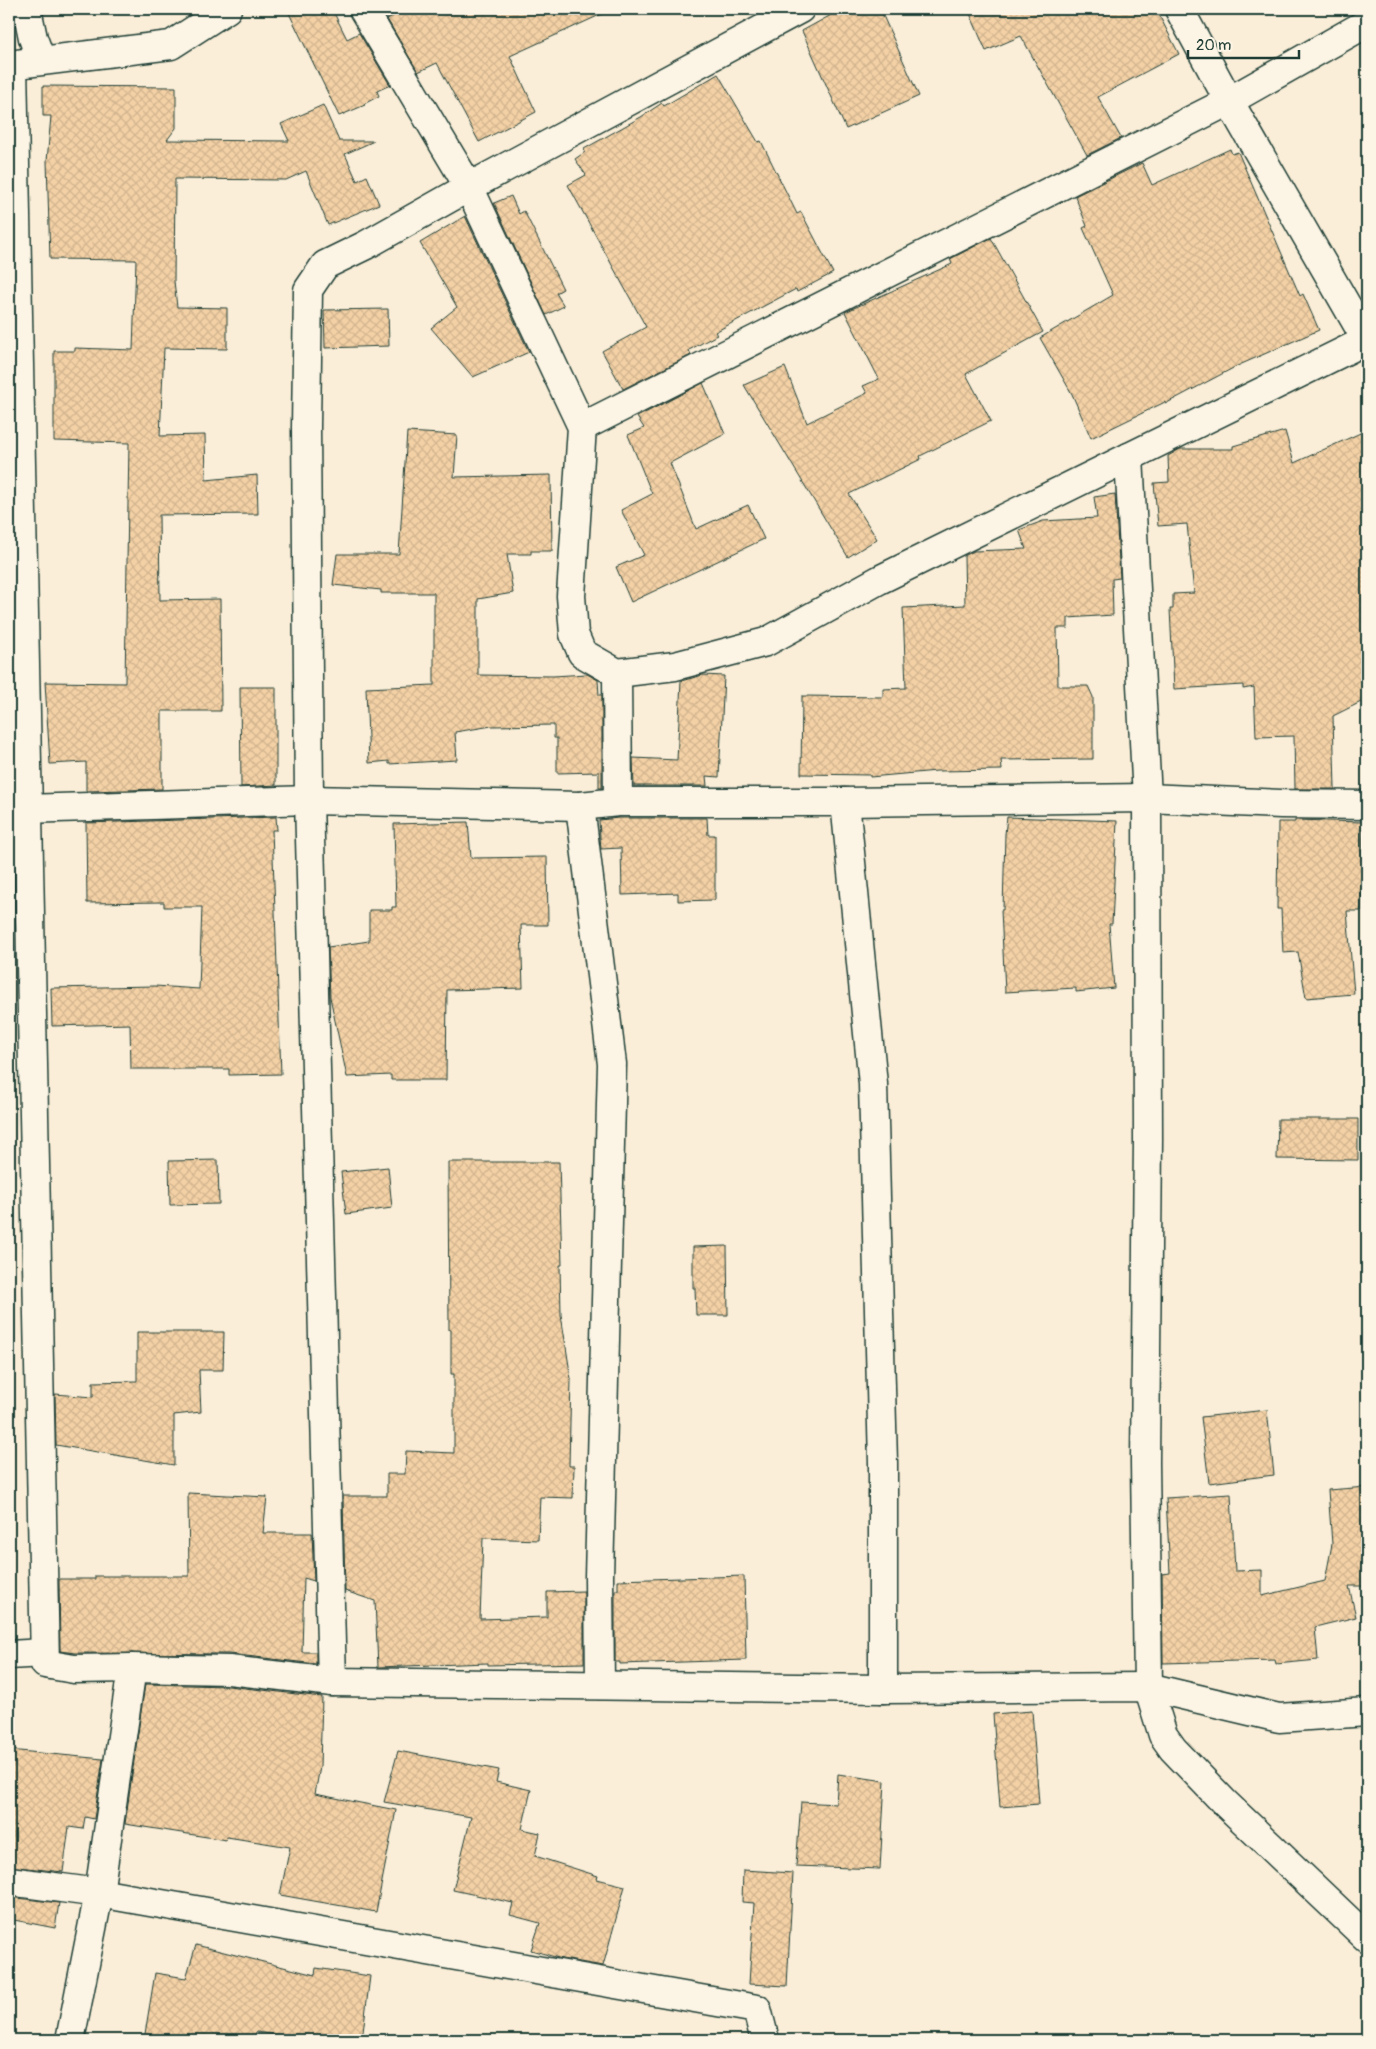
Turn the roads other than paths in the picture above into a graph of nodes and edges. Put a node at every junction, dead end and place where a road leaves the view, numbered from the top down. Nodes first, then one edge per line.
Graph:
1 (27, 9) edge
2 (227, 9) edge
3 (363, 9) edge
4 (800, 9) edge
5 (1179, 9) edge
6 (1367, 23) edge
7 (42, 60) junction
8 (11, 65) edge
9 (1230, 101) junction
10 (469, 187) junction
11 (1367, 340) edge
12 (582, 427) junction
13 (1129, 457) junction
14 (617, 673) junction
15 (1146, 798) junction
16 (309, 800) junction
17 (618, 802) junction
18 (845, 802) junction
19 (1367, 805) edge
20 (580, 806) junction
21 (18, 809) edge
22 (44, 1654) junction
23 (9, 1655) edge
24 (132, 1668) junction
25 (332, 1682) junction
26 (600, 1685) junction
27 (1148, 1687) junction
28 (883, 1689) junction
29 (1367, 1712) edge
30 (9, 1881) edge
31 (98, 1893) junction
32 (1367, 1938) edge
33 (70, 2040) edge
34 (765, 2040) edge

1 - 7 street
2 - 7 street
3 - 10 street
4 - 10 street
5 - 9 street
6 - 9 street
7 - 8 street
8 - 21 street
9 - 11 street
9 - 12 street
10 - 12 street
10 - 16 street
11 - 13 street
12 - 14 street
13 - 14 street
13 - 15 street
14 - 17 street
15 - 18 street
15 - 19 street
15 - 27 street
16 - 20 street
16 - 21 street
16 - 25 street
17 - 18 street
17 - 20 street
18 - 28 street
20 - 26 street
21 - 22 street
22 - 23 street
22 - 24 street
24 - 25 street
24 - 31 street
25 - 26 street
26 - 28 street
27 - 28 street
27 - 29 street
27 - 32 street
30 - 31 street
31 - 33 street
31 - 34 street

